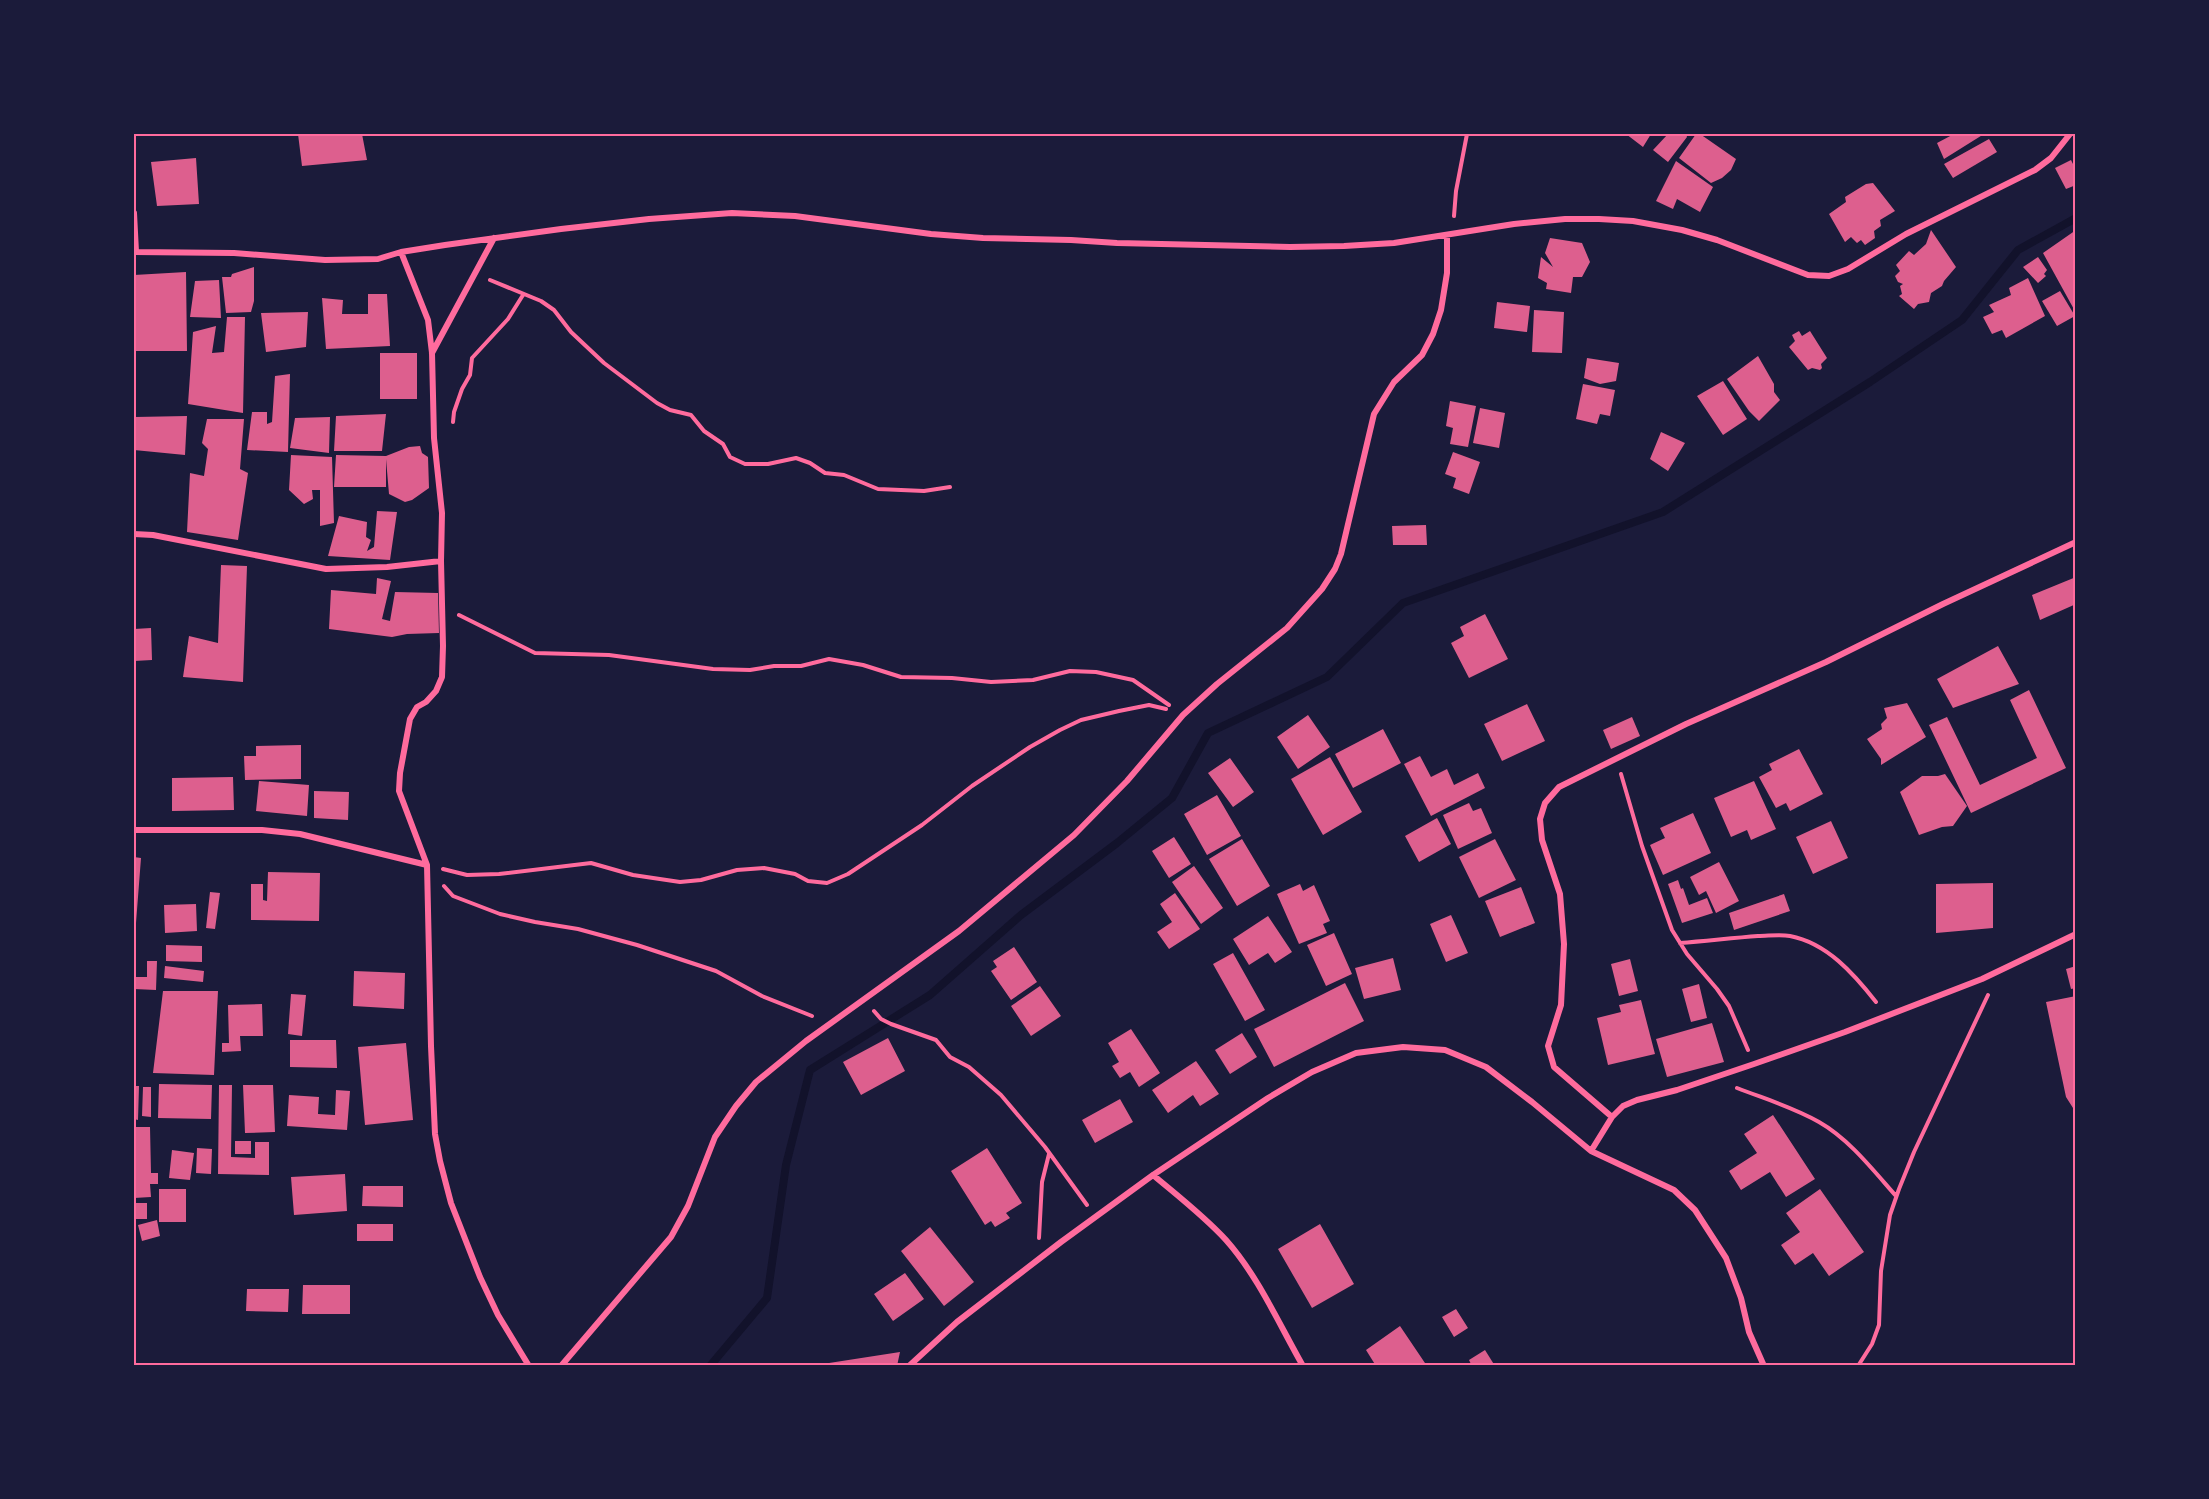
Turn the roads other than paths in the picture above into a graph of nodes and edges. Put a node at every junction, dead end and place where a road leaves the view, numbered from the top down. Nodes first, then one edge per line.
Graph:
1 (2070, 134) edge
2 (134, 213) edge
3 (1450, 236) junction
4 (494, 238) junction
5 (135, 252) edge
6 (401, 252) junction
7 (432, 353) junction
8 (134, 534) edge
9 (2076, 542) edge
10 (441, 561) junction
11 (134, 830) edge
12 (427, 865) junction
13 (2076, 934) edge
14 (1612, 1117) junction
15 (1590, 1151) junction
16 (1153, 1175) junction
17 (529, 1365) edge
18 (561, 1365) edge
19 (909, 1365) edge
20 (1304, 1365) edge
21 (1764, 1365) edge

1 - 3 street
2 - 5 street
3 - 4 street
3 - 18 street
4 - 6 street
4 - 7 street
5 - 6 street
6 - 7 street
7 - 10 street
8 - 10 street
9 - 14 street
10 - 12 street
11 - 12 street
12 - 17 street
13 - 14 street
14 - 15 street
15 - 16 street
15 - 21 street
16 - 19 street
16 - 20 street

